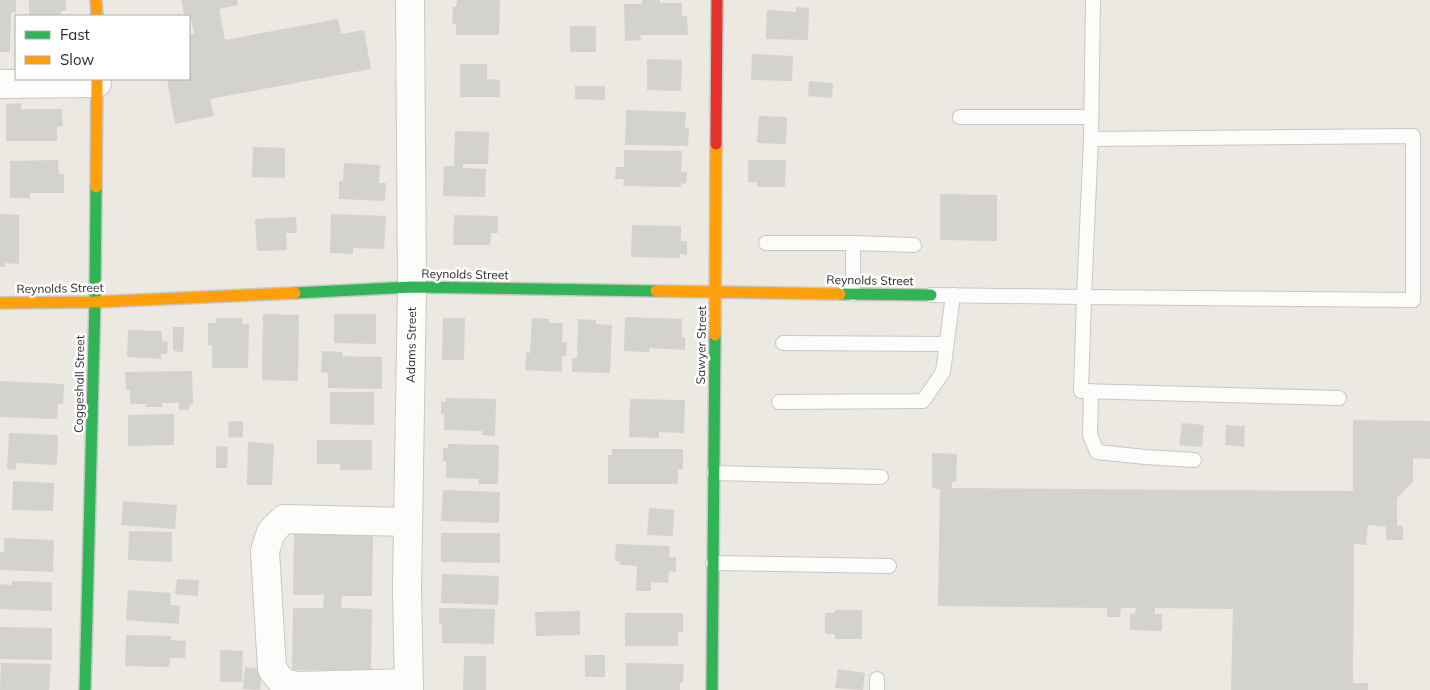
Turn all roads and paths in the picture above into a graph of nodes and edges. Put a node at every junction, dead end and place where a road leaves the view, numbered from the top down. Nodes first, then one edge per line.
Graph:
1 (96, 0) edge
2 (410, 0) edge
3 (718, 0) edge
4 (1093, 0) edge
5 (96, 15) edge
6 (97, 81) edge
7 (0, 84) edge
8 (960, 117) dead end
9 (1091, 117) junction
10 (1091, 139) junction
11 (766, 243) dead end
12 (853, 243) junction
13 (914, 245) dead end
14 (412, 287) junction
15 (715, 292) junction
16 (853, 294) junction
17 (931, 295) joint
18 (953, 295) junction
19 (1084, 297) junction
20 (95, 302) junction
21 (0, 303) edge
22 (783, 343) dead end
23 (947, 344) junction
24 (1091, 391) junction
25 (1339, 398) dead end
26 (779, 402) dead end
27 (1194, 460) dead end
28 (714, 473) junction
29 (881, 477) dead end
30 (408, 522) junction
31 (713, 563) junction
32 (888, 566) dead end
33 (409, 687) edge
34 (85, 690) edge
35 (712, 690) edge

1 - 5 street
2 - 14 street, Adams Street
3 - 15 street, Sawyer Street
4 - 9 lane
6 - 7 street
6 - 20 street, Coggeshall Street
8 - 9 lane
9 - 10 lane
10 - 19 lane
10 - 19 lane
11 - 12 lane
12 - 13 lane
12 - 16 lane
14 - 15 street, Reynolds Street
14 - 20 street, Reynolds Street
14 - 30 street, Adams Street
15 - 16 street, Reynolds Street
15 - 28 street, Sawyer Street
16 - 17 street, Reynolds Street
17 - 18 lane
18 - 19 lane
18 - 23 lane
19 - 24 lane
20 - 21 street, Reynolds Street
20 - 34 street, Coggeshall Street
22 - 23 lane
23 - 26 lane
24 - 25 lane
24 - 27 lane
28 - 29 lane
28 - 31 street, Sawyer Street
30 - 33 street, Adams Street
30 - 33 street
31 - 32 lane
31 - 35 street, Sawyer Street

